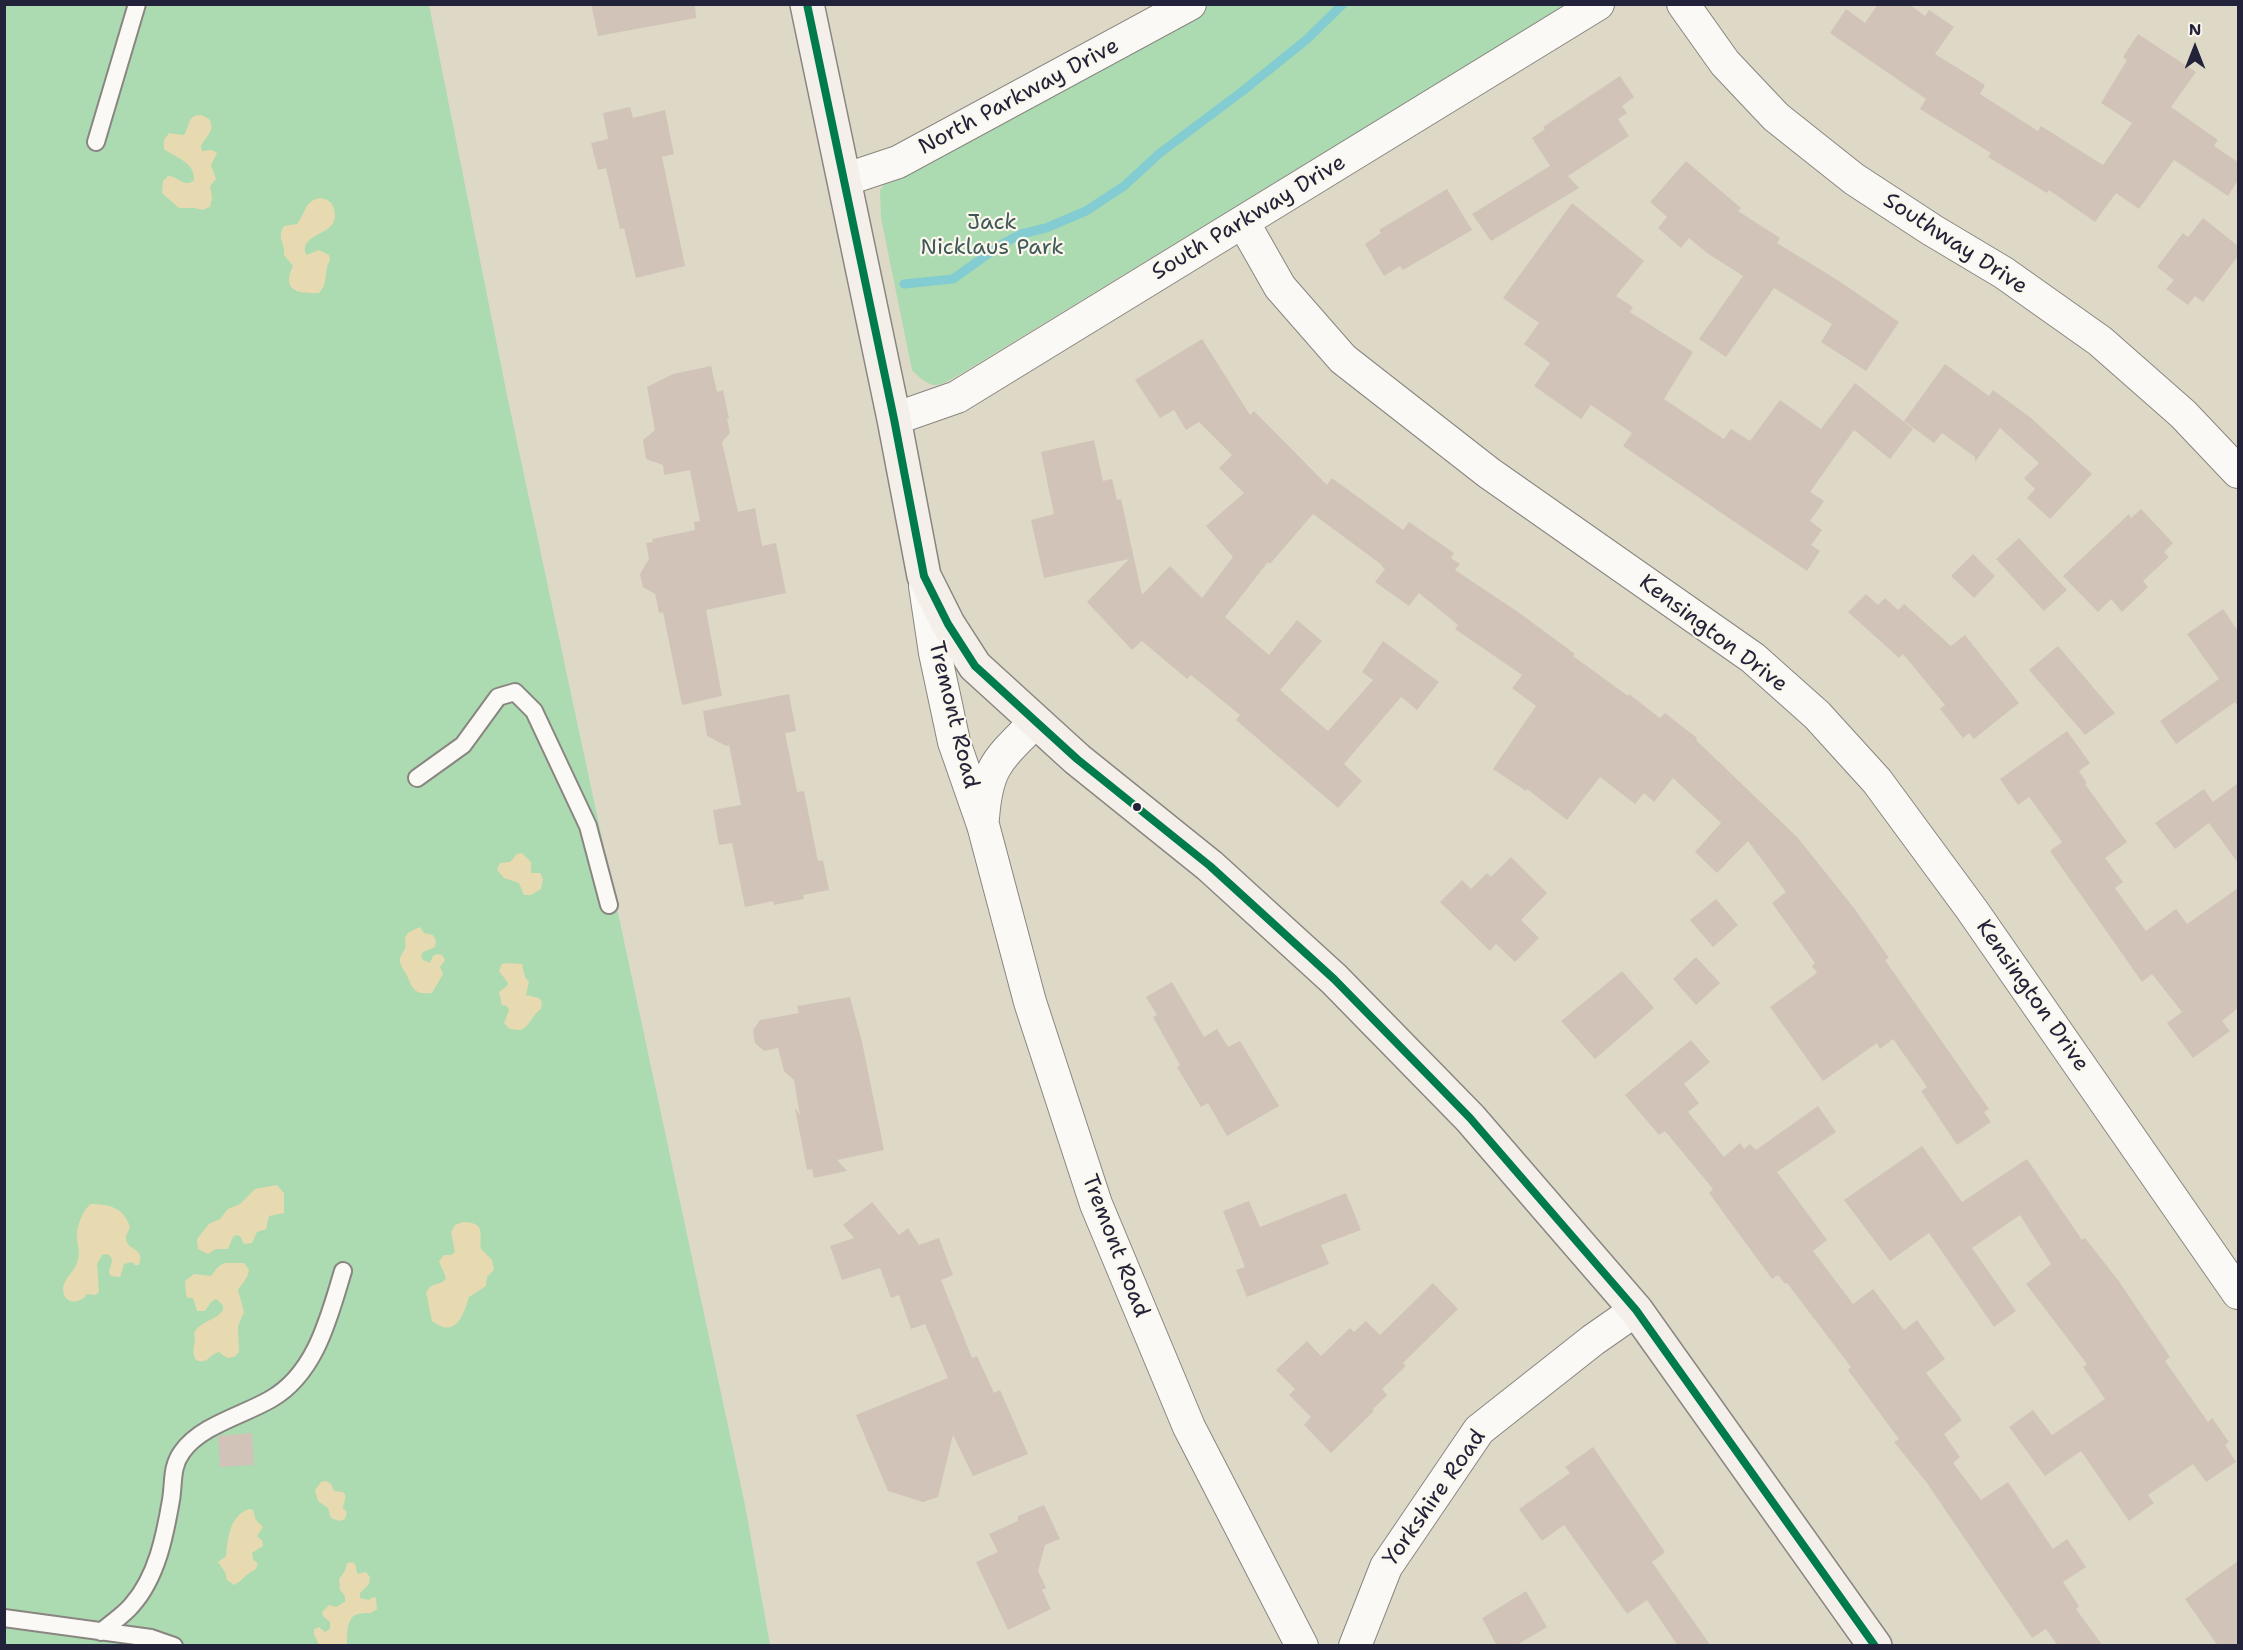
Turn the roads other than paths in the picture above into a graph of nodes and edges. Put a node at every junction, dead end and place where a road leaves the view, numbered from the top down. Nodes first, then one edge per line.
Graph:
1 (137, 4) edge
2 (807, 4) edge
3 (1190, 4) edge
4 (1598, 4) edge
5 (1683, 4) edge
6 (96, 142) dead end
7 (844, 180) junction
8 (1243, 222) junction
9 (894, 419) junction
10 (2238, 472) edge
11 (924, 576) junction
12 (1035, 722) junction
13 (417, 778) dead end
14 (982, 825) junction
15 (609, 905) dead end
16 (343, 1271) dead end
17 (2238, 1293) edge
18 (1636, 1310) junction
19 (4, 1618) edge
20 (101, 1632) junction
21 (174, 1646) edge
22 (1302, 1646) edge
23 (1354, 1646) edge
24 (1875, 1646) edge

1 - 6 lane
2 - 7 street, Tremont Road
3 - 7 street, North Parkway Drive
4 - 8 street, South Parkway Drive
5 - 10 street, Southway Drive
7 - 9 street, Tremont Road
8 - 9 street, South Parkway Drive
8 - 17 street, Kensington Drive
9 - 11 street, Tremont Road
11 - 12 street
11 - 14 street, Tremont Road
12 - 14 street, Tremont Road
12 - 18 street
13 - 15 lane
14 - 22 street, Tremont Road
16 - 20 lane
18 - 23 street, Yorkshire Road
18 - 24 street
19 - 20 lane
20 - 21 lane

